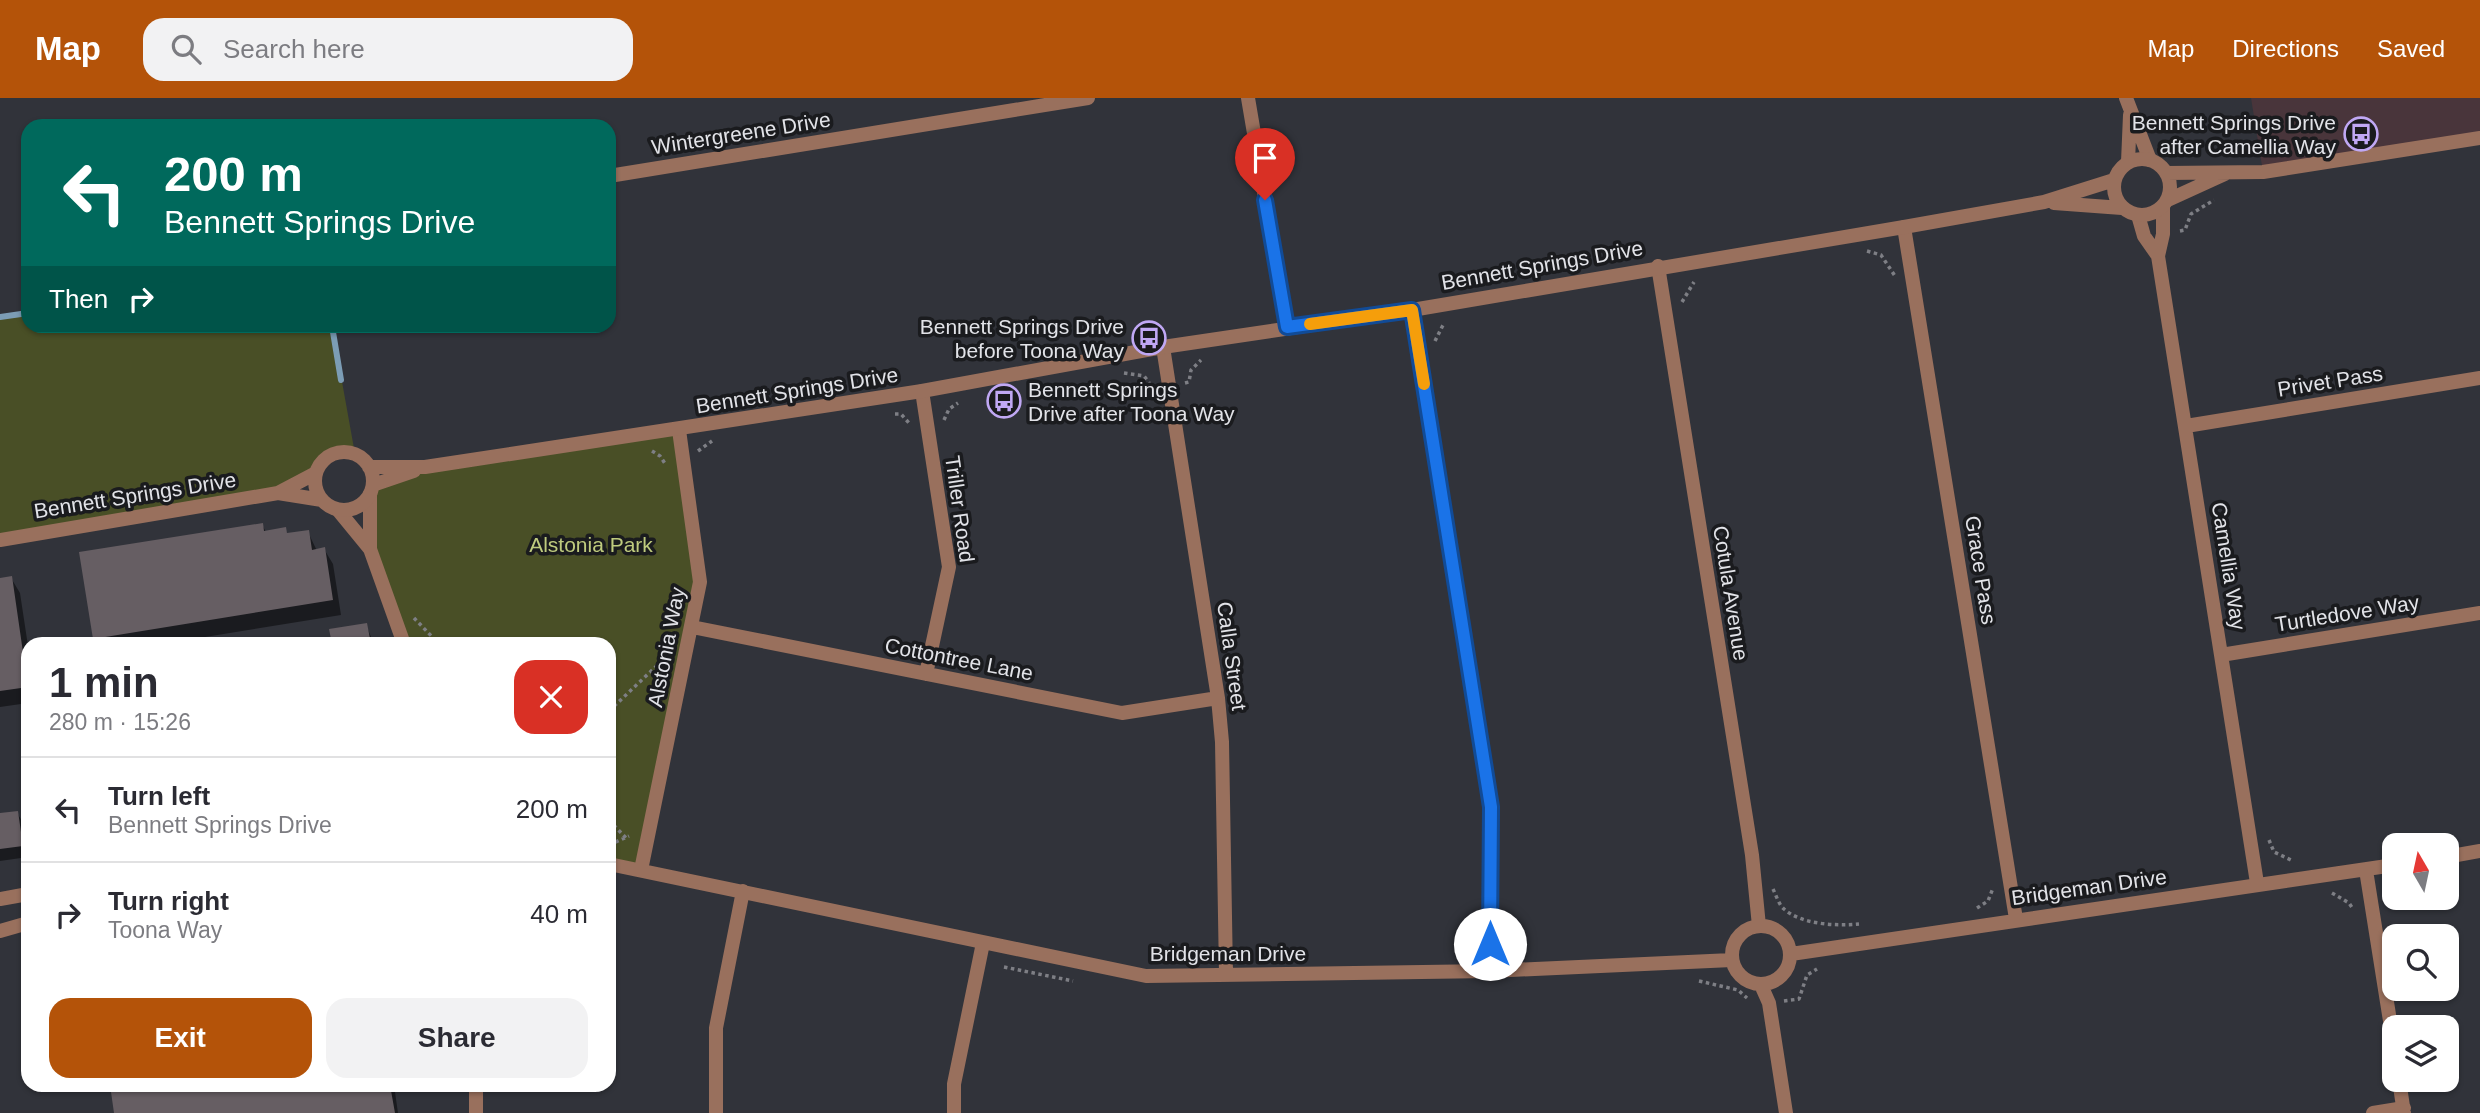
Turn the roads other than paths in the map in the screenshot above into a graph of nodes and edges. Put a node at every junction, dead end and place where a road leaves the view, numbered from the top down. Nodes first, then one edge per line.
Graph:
1 (1088, 98) edge
2 (1248, 98) edge
3 (2128, 104) edge
4 (2480, 138) edge
5 (2150, 160) junction
6 (2128, 162) junction
7 (2233, 171) junction
8 (2167, 173) junction
9 (616, 175) edge
10 (2114, 180) junction
11 (2045, 202) junction
12 (2165, 203) junction
13 (2122, 208) junction
14 (2138, 215) junction
15 (1904, 227) junction
16 (2158, 256) junction
17 (1658, 267) junction
18 (1412, 310) junction
19 (1287, 327) junction
20 (1163, 346) junction
21 (2480, 378) edge
22 (922, 391) junction
23 (2186, 426) junction
24 (680, 430) junction
25 (369, 467) junction
26 (425, 467) junction
27 (316, 473) junction
28 (372, 490) junction
29 (278, 493) junction
30 (321, 500) junction
31 (338, 510) junction
32 (0, 540) edge
33 (370, 549) junction
34 (2480, 613) edge
35 (692, 631) junction
36 (401, 637) edge
37 (2221, 654) junction
38 (926, 674) junction
39 (1218, 698) junction
40 (2480, 851) edge
41 (2459, 855) edge
42 (616, 865) edge
43 (2382, 867) edge
44 (641, 870) junction
45 (2366, 870) junction
46 (2257, 883) junction
47 (743, 891) junction
48 (21, 895) edge
49 (2, 899) edge
50 (21, 902) edge
51 (2016, 919) junction
52 (21, 925) edge
53 (1759, 926) junction
54 (0, 931) edge
55 (983, 943) junction
56 (1791, 954) junction
57 (1732, 960) junction
58 (1490, 971) junction
59 (1226, 974) junction
60 (1761, 985) junction
61 (2389, 1015) edge
62 (476, 1092) edge
63 (2401, 1092) edge
64 (2404, 1111) edge
65 (476, 1113) edge
66 (716, 1113) edge
67 (954, 1113) edge
68 (1786, 1113) edge
69 (2373, 1113) edge

1 - 9 street, Wintergreene Drive
2 - 19 street
3 - 5 street
3 - 6 street
4 - 7 street
5 - 6 street
5 - 8 street
6 - 10 street
7 - 8 street
7 - 12 street
8 - 12 street
10 - 11 street, Bennett Springs Drive
10 - 13 street
11 - 13 street, Bennett Springs Drive
11 - 15 street, Bennett Springs Drive
12 - 14 street
12 - 16 street, Camellia Way
13 - 14 street
14 - 16 street, Camellia Way
15 - 17 street, Bennett Springs Drive
15 - 51 street, Grace Pass
16 - 23 street, Camellia Way
17 - 18 street, Bennett Springs Drive
17 - 53 street, Cotula Avenue
18 - 19 street, Bennett Springs Drive
18 - 58 street
19 - 20 street, Bennett Springs Drive
20 - 22 street, Bennett Springs Drive
20 - 39 street, Calla Street
21 - 23 street, Privet Pass
22 - 24 street, Bennett Springs Drive
22 - 38 street, Triller Road
23 - 37 street, Camellia Way
24 - 26 street, Bennett Springs Drive
24 - 35 street, Alstonia Way
25 - 26 street, Bennett Springs Drive
25 - 27 street
25 - 28 street
26 - 28 street, Bennett Springs Drive
27 - 29 street, Bennett Springs Drive
27 - 30 street
28 - 31 street
28 - 33 street
29 - 30 street, Bennett Springs Drive
29 - 32 street, Bennett Springs Drive
30 - 31 street
31 - 33 street
33 - 36 street
34 - 37 street, Turtledove Way
35 - 38 street, Cottontree Lane
35 - 44 street, Alstonia Way
37 - 46 street, Camellia Way
38 - 39 street, Cottontree Lane
39 - 59 street, Calla Street
40 - 41 street
42 - 44 street, Bridgeman Drive
43 - 45 street, Bridgeman Drive
44 - 47 street, Bridgeman Drive
45 - 46 street, Bridgeman Drive
45 - 61 street
46 - 51 street, Bridgeman Drive
47 - 55 street, Bridgeman Drive
47 - 66 street
48 - 49 street
49 - 50 street
51 - 56 street, Bridgeman Drive
52 - 54 street
53 - 56 street
53 - 57 street
55 - 59 street, Bridgeman Drive
55 - 67 street
56 - 60 street
57 - 58 street, Bridgeman Drive
57 - 60 street
58 - 59 street, Bridgeman Drive
60 - 68 street
62 - 65 street
63 - 64 street
64 - 69 street

